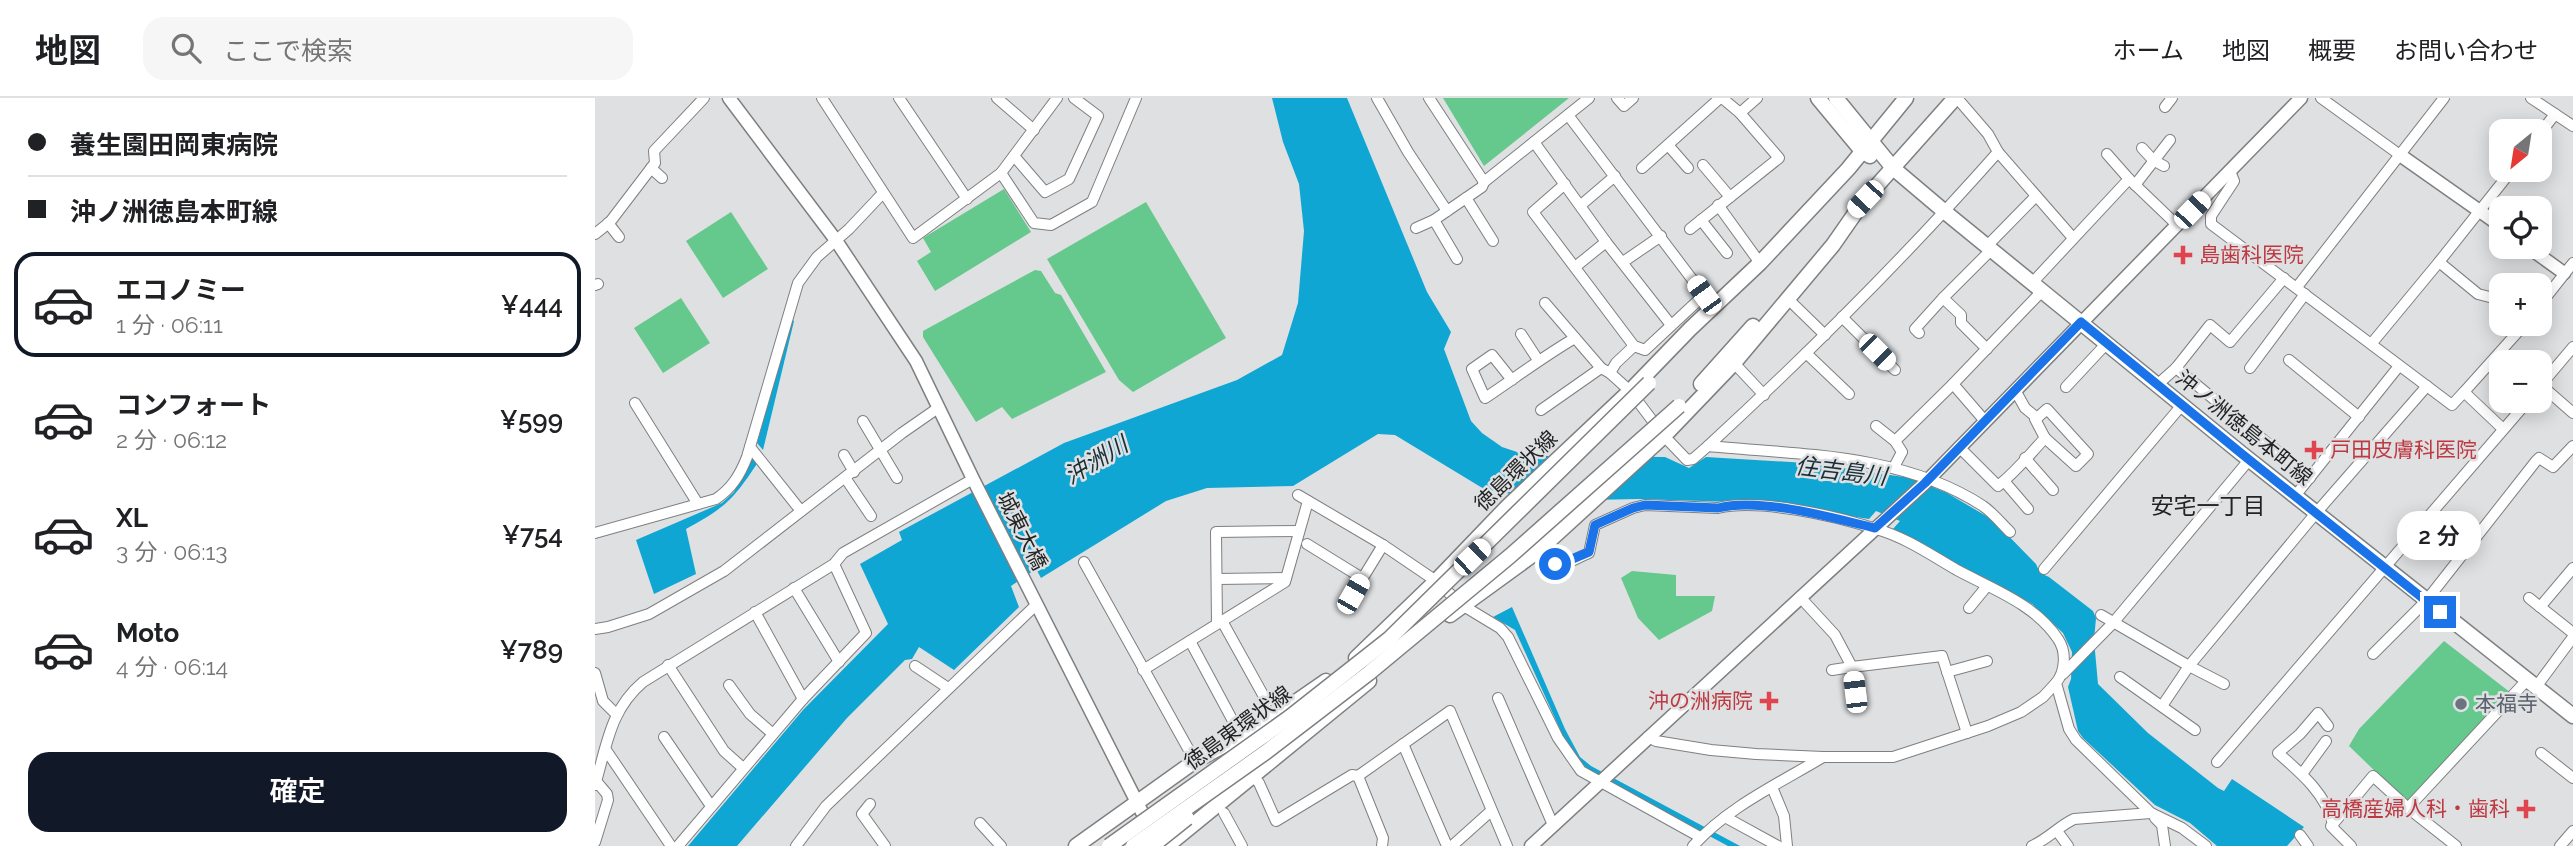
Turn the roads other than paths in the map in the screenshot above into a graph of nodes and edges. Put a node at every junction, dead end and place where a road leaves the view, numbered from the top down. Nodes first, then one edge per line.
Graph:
1 (704, 98) edge
2 (729, 98) edge
3 (822, 98) edge
4 (898, 98) edge
5 (997, 98) edge
6 (1058, 98) edge
7 (1074, 98) edge
8 (1136, 98) edge
9 (1377, 98) edge
10 (1429, 98) edge
11 (1589, 98) edge
12 (1617, 98) edge
13 (1633, 98) edge
14 (1721, 98) edge
15 (1757, 98) edge
16 (1818, 98) edge
17 (1836, 98) edge
18 (1906, 98) edge
19 (1956, 98) edge
20 (2301, 98) edge
21 (2321, 98) edge
22 (2444, 98) edge
23 (2531, 98) edge
24 (1740, 113) junction
25 (2556, 114) junction
26 (1568, 115) junction
27 (2552, 119) edge
28 (2573, 127) edge
29 (1034, 130) junction
30 (2170, 140) dead end
31 (1534, 142) junction
32 (1668, 145) junction
33 (1866, 146) junction
34 (2142, 148) dead end
35 (1998, 152) junction
36 (2107, 154) dead end
37 (2400, 155) junction
38 (1014, 156) junction
39 (2153, 160) junction
40 (1703, 165) dead end
41 (2164, 166) dead end
42 (651, 168) junction
43 (1642, 168) dead end
44 (1688, 168) dead end
45 (1893, 168) junction
46 (2230, 171) junction
47 (1001, 173) junction
48 (1615, 176) junction
49 (662, 178) dead end
50 (1484, 181) junction
51 (2132, 182) junction
52 (2502, 182) edge
53 (1565, 184) junction
54 (883, 193) junction
55 (2036, 196) junction
56 (1730, 197) junction
57 (1466, 198) junction
58 (967, 199) junction
59 (1865, 199) junction
60 (1581, 205) junction
61 (1718, 205) junction
62 (1447, 211) junction
63 (2479, 211) junction
64 (1945, 212) junction
65 (2489, 218) edge
66 (1434, 220) junction
67 (1701, 220) junction
68 (608, 223) junction
69 (2177, 225) junction
70 (1416, 228) dead end
71 (1690, 229) dead end
72 (595, 234) edge
73 (1661, 236) junction
74 (619, 237) dead end
75 (2073, 238) junction
76 (835, 239) junction
77 (1493, 241) dead end
78 (1606, 242) junction
79 (1989, 248) junction
80 (1727, 253) dead end
81 (1457, 258) dead end
82 (2551, 259) edge
83 (1623, 262) junction
84 (2439, 262) junction
85 (1760, 263) junction
86 (1575, 267) junction
87 (2569, 268) edge
88 (2284, 278) junction
89 (2037, 287) junction
90 (2301, 290) junction
91 (2552, 290) edge
92 (2489, 297) edge
93 (1944, 298) junction
94 (1788, 299) junction
95 (1545, 303) dead end
96 (1842, 317) junction
97 (2081, 322) junction
98 (1671, 326) junction
99 (1919, 333) dead end
100 (1521, 334) dead end
101 (1825, 335) junction
102 (2514, 336) edge
103 (1575, 338) junction
104 (2107, 343) junction
105 (2372, 343) junction
106 (1633, 346) junction
107 (2573, 347) edge
108 (1987, 349) junction
109 (1806, 353) junction
110 (1538, 360) junction
111 (2289, 360) dead end
112 (1734, 363) junction
113 (2399, 366) junction
114 (2176, 368) junction
115 (2251, 368) dead end
116 (1605, 370) junction
117 (1895, 370) dead end
118 (2552, 372) edge
119 (1512, 380) junction
120 (1953, 384) junction
121 (2157, 385) junction
122 (2427, 386) junction
123 (2066, 387) dead end
124 (2015, 390) junction
125 (1630, 391) junction
126 (2464, 392) junction
127 (1849, 394) dead end
128 (1763, 395) junction
129 (2552, 396) edge
130 (635, 403) dead end
131 (2182, 405) junction
132 (938, 408) junction
133 (1541, 410) dead end
134 (2516, 413) edge
135 (2573, 413) edge
136 (2359, 416) junction
137 (2037, 418) junction
138 (863, 421) dead end
139 (1985, 421) junction
140 (1875, 426) dead end
141 (2502, 428) junction
142 (1664, 436) junction
143 (2045, 438) junction
144 (1895, 441) junction
145 (1708, 446) junction
146 (2573, 446) edge
147 (750, 447) junction
148 (1959, 447) junction
149 (881, 449) junction
150 (844, 456) dead end
151 (2025, 458) junction
152 (2249, 460) junction
153 (1894, 467) junction
154 (850, 475) junction
155 (897, 478) dead end
156 (2310, 478) junction
157 (1926, 481) junction
158 (2004, 481) junction
159 (975, 482) junction
160 (2053, 490) dead end
161 (1298, 495) dead end
162 (2295, 496) junction
163 (1308, 502) junction
164 (698, 504) junction
165 (2028, 509) dead end
166 (801, 511) junction
167 (2316, 513) junction
168 (871, 516) dead end
169 (1880, 524) junction
170 (1300, 531) junction
171 (2010, 532) dead end
172 (595, 533) edge
173 (1307, 544) dead end
174 (1383, 545) junction
175 (1538, 551) junction
176 (1084, 562) dead end
177 (834, 564) junction
178 (2385, 568) junction
179 (2573, 568) edge
180 (2044, 569) dead end
181 (1286, 578) junction
182 (1362, 578) junction
183 (1217, 579) junction
184 (1436, 581) junction
185 (1987, 586) junction
186 (794, 588) junction
187 (1353, 594) dead end
188 (1800, 597) junction
189 (2529, 598) dead end
190 (1035, 599) junction
191 (2426, 601) junction
192 (1462, 605) junction
193 (2540, 607) junction
194 (1969, 608) dead end
195 (755, 612) junction
196 (2101, 615) dead end
197 (1220, 623) junction
198 (2113, 623) junction
199 (595, 629) edge
200 (2573, 635) edge
201 (1190, 641) junction
202 (2373, 654) dead end
203 (1987, 661) dead end
204 (839, 662) junction
205 (668, 666) junction
206 (915, 666) dead end
207 (2189, 666) junction
208 (1852, 667) junction
209 (1143, 670) junction
210 (1832, 670) dead end
211 (2066, 671) junction
212 (1947, 672) junction
213 (595, 673) edge
214 (2120, 677) dead end
215 (2056, 683) junction
216 (2531, 683) junction
217 (2224, 684) dead end
218 (729, 685) dead end
219 (948, 688) junction
220 (1855, 692) dead end
221 (1498, 698) dead end
222 (803, 699) junction
223 (1267, 702) dead end
224 (2162, 706) junction
225 (616, 714) junction
226 (2573, 716) edge
227 (2328, 726) dead end
228 (2195, 730) dead end
229 (1967, 733) junction
230 (773, 734) junction
231 (664, 737) dead end
232 (1241, 737) junction
233 (1648, 737) junction
234 (2326, 741) dead end
235 (1403, 744) junction
236 (605, 750) junction
237 (1266, 752) junction
238 (2541, 753) dead end
239 (1823, 757) junction
240 (1195, 761) junction
241 (2217, 762) dead end
242 (743, 768) junction
243 (2302, 774) junction
244 (1253, 776) junction
245 (1358, 776) junction
246 (1602, 778) junction
247 (2573, 778) edge
248 (596, 783) edge
249 (1192, 787) junction
250 (1772, 787) junction
251 (1136, 801) junction
252 (870, 804) dead end
253 (711, 806) junction
254 (2408, 808) junction
255 (1491, 811) junction
256 (1224, 813) dead end
257 (2153, 814) junction
258 (1725, 817) junction
259 (980, 823) dead end
260 (2333, 824) junction
261 (1553, 825) junction
262 (2057, 831) junction
263 (2573, 831) edge
264 (1704, 833) junction
265 (2300, 835) dead end
266 (595, 842) edge
267 (671, 846) edge
268 (678, 846) edge
269 (796, 846) edge
270 (885, 846) edge
271 (1001, 846) edge
272 (1076, 846) edge
273 (1096, 846) edge
274 (1109, 846) edge
275 (1133, 846) edge
276 (1152, 846) edge
277 (1159, 846) edge
278 (1167, 846) edge
279 (1242, 846) edge
280 (1381, 846) edge
281 (1449, 846) edge
282 (1507, 846) edge
283 (1531, 846) edge
284 (1693, 846) edge
285 (1778, 846) edge
286 (1787, 846) edge
287 (2032, 846) edge
288 (2068, 846) edge
289 (2165, 846) edge
290 (2206, 846) edge
291 (2308, 846) edge
292 (2351, 846) edge
293 (2456, 846) edge
294 (2560, 846) edge

1 - 42 street
2 - 76 street, 城東大橋
3 - 54 street
4 - 58 street
5 - 29 street
6 - 29 street
7 - 38 street
8 - 47 street
9 - 62 street
10 - 50 street
11 - 26 street
12 - 13 street
14 - 24 street
14 - 32 street
15 - 24 street
16 - 33 main road, 沖ノ洲徳島本町線
17 - 33 main road, 沖ノ洲徳島本町線
18 - 33 main road, 徳島環状線
19 - 35 street
19 - 45 main road
20 - 46 street
21 - 37 street
22 - 37 street
23 - 25 street
24 - 56 street
25 - 27 street
25 - 28 street
26 - 31 street
26 - 48 street
29 - 38 street
30 - 39 street
31 - 50 street
31 - 53 street
32 - 43 street
32 - 44 street
33 - 45 main road, 沖ノ洲徳島本町線
33 - 85 main road, 徳島環状線
34 - 39 street
35 - 55 street
35 - 64 street
36 - 51 street
37 - 63 street
37 - 90 street
38 - 47 street
39 - 41 street
39 - 51 street
40 - 56 street
42 - 49 street
42 - 68 street
45 - 59 main road
45 - 64 main road, 沖ノ洲徳島本町線
46 - 69 street
46 - 88 street
47 - 58 street
48 - 60 street
48 - 73 street
50 - 57 street
51 - 69 street
51 - 75 street
52 - 63 street
53 - 60 street
53 - 86 street
54 - 58 street
54 - 76 street
55 - 75 street
55 - 79 street
56 - 61 street
57 - 62 street
57 - 77 street
59 - 94 main road
59 - 237 main road, bridge
60 - 78 street
61 - 67 street
61 - 85 street
62 - 66 street
63 - 65 street
63 - 84 street
64 - 79 main road, 沖ノ洲徳島本町線
64 - 96 street
66 - 70 street
66 - 81 street
67 - 71 street
67 - 80 street
68 - 72 street
68 - 74 street
69 - 97 street
73 - 83 street
73 - 98 street
75 - 89 street
76 - 132 street, 城東大橋
76 - 147 street
78 - 83 street
78 - 86 street
79 - 89 main road, 沖ノ洲徳島本町線
79 - 93 street
82 - 87 street
83 - 98 street
84 - 92 street
84 - 105 street
85 - 125 main road, 徳島環状線
85 - 249 main road, 徳島東環状線, bridge
86 - 106 street
87 - 91 street
88 - 90 street
88 - 114 street
89 - 97 main road, 沖ノ洲徳島本町線
89 - 108 street
90 - 105 street
90 - 115 street
93 - 99 street
93 - 108 street
94 - 101 street
94 - 112 main road
95 - 103 street
96 - 101 street
96 - 117 street
97 - 104 main road, 沖ノ洲徳島本町線
97 - 124 street
98 - 106 street
100 - 110 street
101 - 109 street
102 - 126 street
103 - 110 street
103 - 116 street
104 - 121 main road, 沖ノ洲徳島本町線
104 - 123 street
105 - 113 street
106 - 116 street
107 - 118 street
108 - 120 street
109 - 127 street
109 - 128 street
110 - 119 street
111 - 136 street
112 - 128 street
112 - 142 main road
113 - 122 street
113 - 136 street
114 - 121 street
114 - 156 street
116 - 125 street
116 - 133 street
119 - 119 street
120 - 139 street
120 - 144 street
121 - 131 main road, 沖ノ洲徳島本町線
122 - 126 street
122 - 167 street
124 - 137 street
124 - 139 street
125 - 142 street
125 - 184 main road, 徳島環状線
126 - 141 street
128 - 145 street
129 - 135 street
130 - 164 street
131 - 152 main road, 沖ノ洲徳島本町線
131 - 180 street
132 - 149 street
132 - 159 street, 城東大橋
134 - 141 street
136 - 156 street
137 - 143 street
137 - 143 street
138 - 149 street
139 - 148 street
140 - 144 street
141 - 178 street
142 - 145 street
142 - 175 main road
143 - 151 street
144 - 153 street
145 - 153 street
146 - 191 street
147 - 164 street
147 - 166 street
148 - 157 street
148 - 158 street
149 - 154 street
149 - 155 street
150 - 154 street
151 - 158 street
151 - 160 street
152 - 162 main road, 沖ノ洲徳島本町線
152 - 198 street
153 - 157 street
154 - 166 street
154 - 168 street
156 - 162 street
157 - 169 street
157 - 171 street
158 - 165 street
159 - 177 street
159 - 190 street, 城東大橋
161 - 163 street
162 - 167 main road, 沖ノ洲徳島本町線
163 - 170 street
163 - 174 street
164 - 172 street
166 - 199 street
167 - 178 main road, 沖ノ洲徳島本町線
167 - 207 street
169 - 175 street
169 - 185 street
169 - 188 street
170 - 181 street
170 - 183 street
173 - 182 street
174 - 182 street
174 - 184 street
175 - 192 main road
176 - 209 street
177 - 186 street
177 - 204 street
178 - 191 main road, 沖ノ洲徳島本町線
178 - 241 street
179 - 193 street
181 - 183 street
181 - 197 street
182 - 187 street
183 - 197 street
184 - 192 street
184 - 232 main road, 徳島環状線
185 - 194 street
185 - 211 street
186 - 195 street
186 - 204 street
188 - 208 street
188 - 233 street
189 - 193 street
190 - 219 street
190 - 251 street, 城東大橋
191 - 202 street
191 - 216 main road, 沖ノ洲徳島本町線
192 - 244 main road
192 - 246 street
193 - 200 street
195 - 205 street
195 - 222 street
196 - 198 street
197 - 201 street
197 - 223 street
198 - 207 street
198 - 211 street
200 - 216 street
201 - 209 street
201 - 232 street
203 - 212 street
204 - 222 street
205 - 225 street
205 - 242 street
206 - 219 street
207 - 217 street
207 - 224 street
208 - 210 street
208 - 212 street
208 - 220 street
209 - 240 street
211 - 215 street
212 - 229 street
213 - 225 street
214 - 224 street
215 - 229 street
215 - 257 street
216 - 226 main road, 沖ノ洲徳島本町線
216 - 254 street
218 - 230 street
219 - 269 street
221 - 261 street
222 - 230 street
224 - 228 street
225 - 236 street
227 - 243 street
229 - 239 street
230 - 242 street
231 - 253 street
232 - 240 main road, 徳島環状線
233 - 239 street
233 - 246 street
234 - 243 street
235 - 245 street
235 - 255 street
235 - 281 street
236 - 248 street
236 - 267 street
237 - 275 main road, bridge
237 - 276 main road, bridge
238 - 247 street
239 - 250 street
240 - 251 main road, 徳島環状線
242 - 253 street
243 - 260 street
244 - 245 street
244 - 278 main road
245 - 280 street
246 - 261 street
246 - 264 street
248 - 266 street
249 - 273 main road, bridge
249 - 274 main road, 徳島東環状線, bridge
250 - 258 street
250 - 286 street
251 - 272 main road, 徳島環状線
251 - 277 street, 城東大橋
252 - 270 street
253 - 268 street
254 - 260 street
254 - 293 street
255 - 281 street
255 - 282 street
256 - 279 street
257 - 262 street
257 - 289 street
257 - 290 street
258 - 264 street
258 - 285 street
259 - 271 street
260 - 292 street
261 - 283 street
262 - 287 street
262 - 288 street
263 - 294 street
264 - 284 street
265 - 291 street

